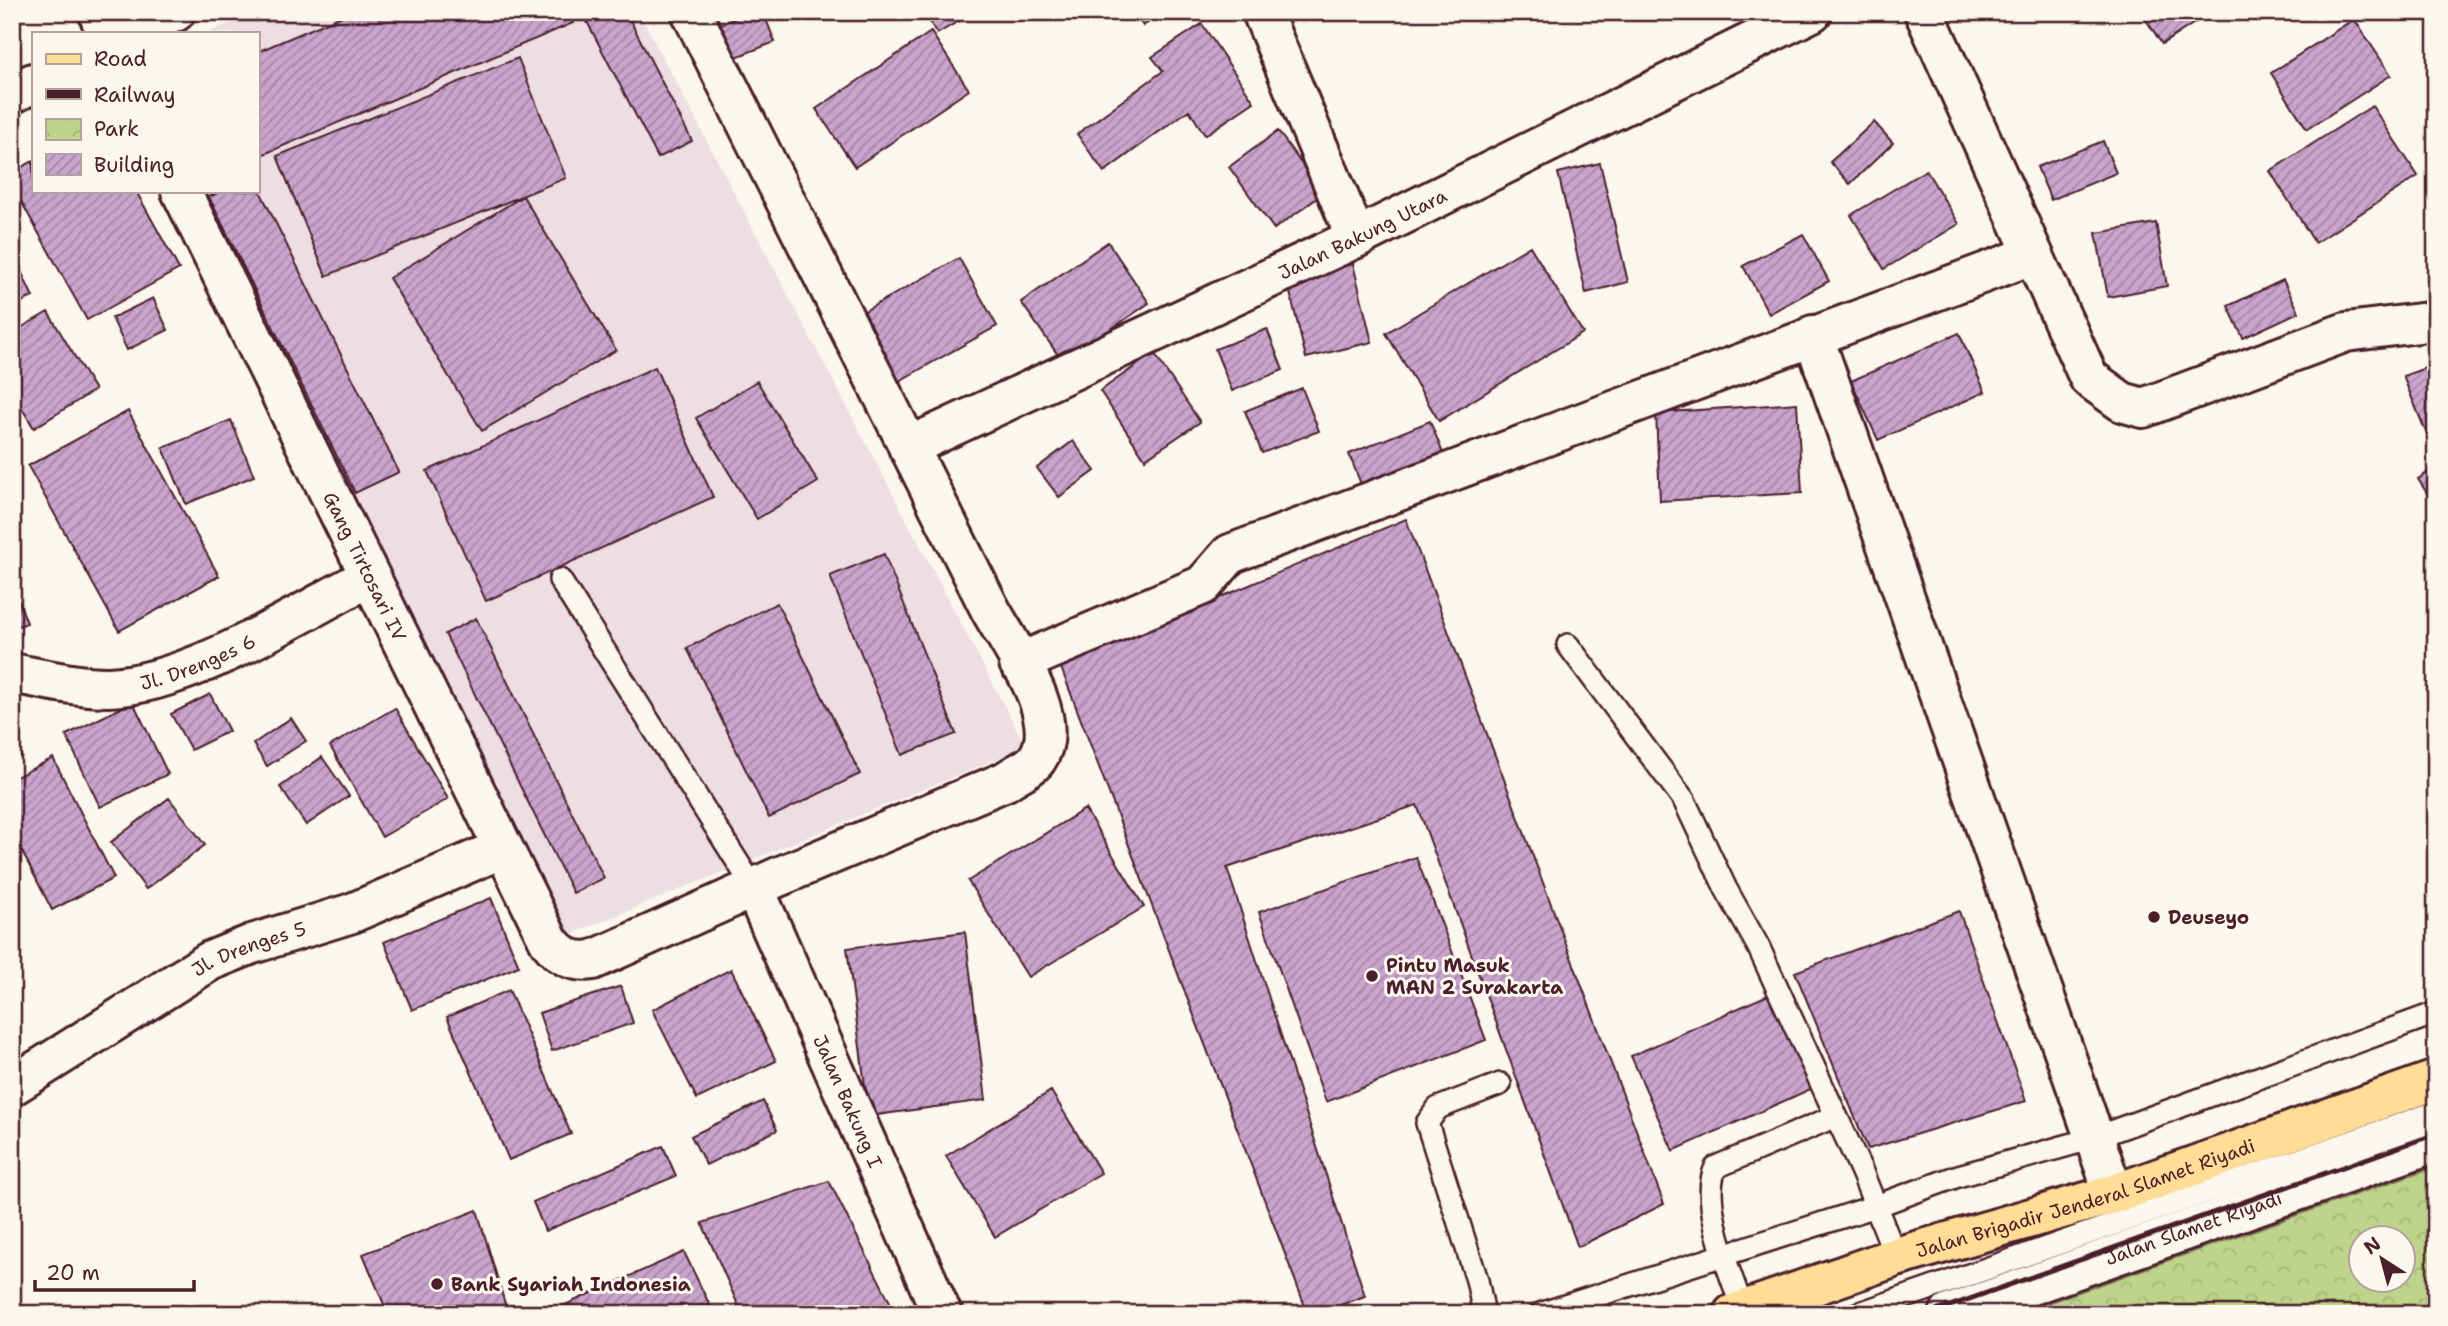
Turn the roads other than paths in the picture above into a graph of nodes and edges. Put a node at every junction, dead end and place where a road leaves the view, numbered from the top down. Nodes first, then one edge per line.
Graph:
1 (98, 12) edge
2 (175, 12) edge
3 (691, 12) edge
4 (1262, 12) edge
5 (1812, 12) edge
6 (1924, 12) edge
7 (106, 32) edge
8 (131, 32) edge
9 (32, 84) edge
10 (12, 94) edge
11 (181, 192) edge
12 (1356, 238) junction
13 (2032, 255) junction
14 (2436, 321) edge
15 (1813, 335) junction
16 (908, 447) junction
17 (369, 577) junction
18 (560, 580) dead end
19 (1568, 645) dead end
20 (1019, 663) junction
21 (12, 673) edge
22 (503, 848) junction
23 (754, 888) junction
24 (2436, 1013) edge
25 (2436, 1080) edge
26 (1500, 1084) dead end
27 (12, 1086) edge
28 (2436, 1112) edge
29 (1836, 1116) junction
30 (2094, 1138) junction
31 (2436, 1142) edge
32 (2114, 1194) junction
33 (1876, 1206) junction
34 (1724, 1256) junction
35 (1896, 1258) junction
36 (1738, 1312) edge
37 (942, 1314) edge
38 (1484, 1314) edge
39 (1540, 1314) edge
40 (1857, 1314) edge
41 (1949, 1314) edge

1 - 7 street
2 - 8 street
3 - 16 street
4 - 12 street
5 - 12 street, Jalan Bakung Utara
6 - 13 street
9 - 10 street
11 - 17 street, Gang Tirtosari IV
12 - 16 street, Jalan Bakung Utara
13 - 14 street
13 - 15 street
15 - 20 street
15 - 30 street
16 - 20 street
17 - 21 street, Jl. Drenges 6
17 - 22 street, Gang Tirtosari IV
18 - 23 lane
19 - 29 lane
20 - 23 street
22 - 23 street, Gang Tirtosari IV
22 - 27 street, Jl. Drenges 5
23 - 37 street, Jalan Bakung I
24 - 30 lane
25 - 32 main road, Jalan Brigadir Jenderal Slamet Riyadi
26 - 38 lane
28 - 40 lane
29 - 33 lane
29 - 34 lane
30 - 32 street
30 - 33 lane
31 - 41 street, Jalan Slamet Riyadi
32 - 35 main road, Jalan Brigadir Jenderal Slamet Riyadi
33 - 34 lane
33 - 35 lane
34 - 36 lane
34 - 39 lane
35 - 36 main road, Jalan Brigadir Jenderal Slamet Riyadi

